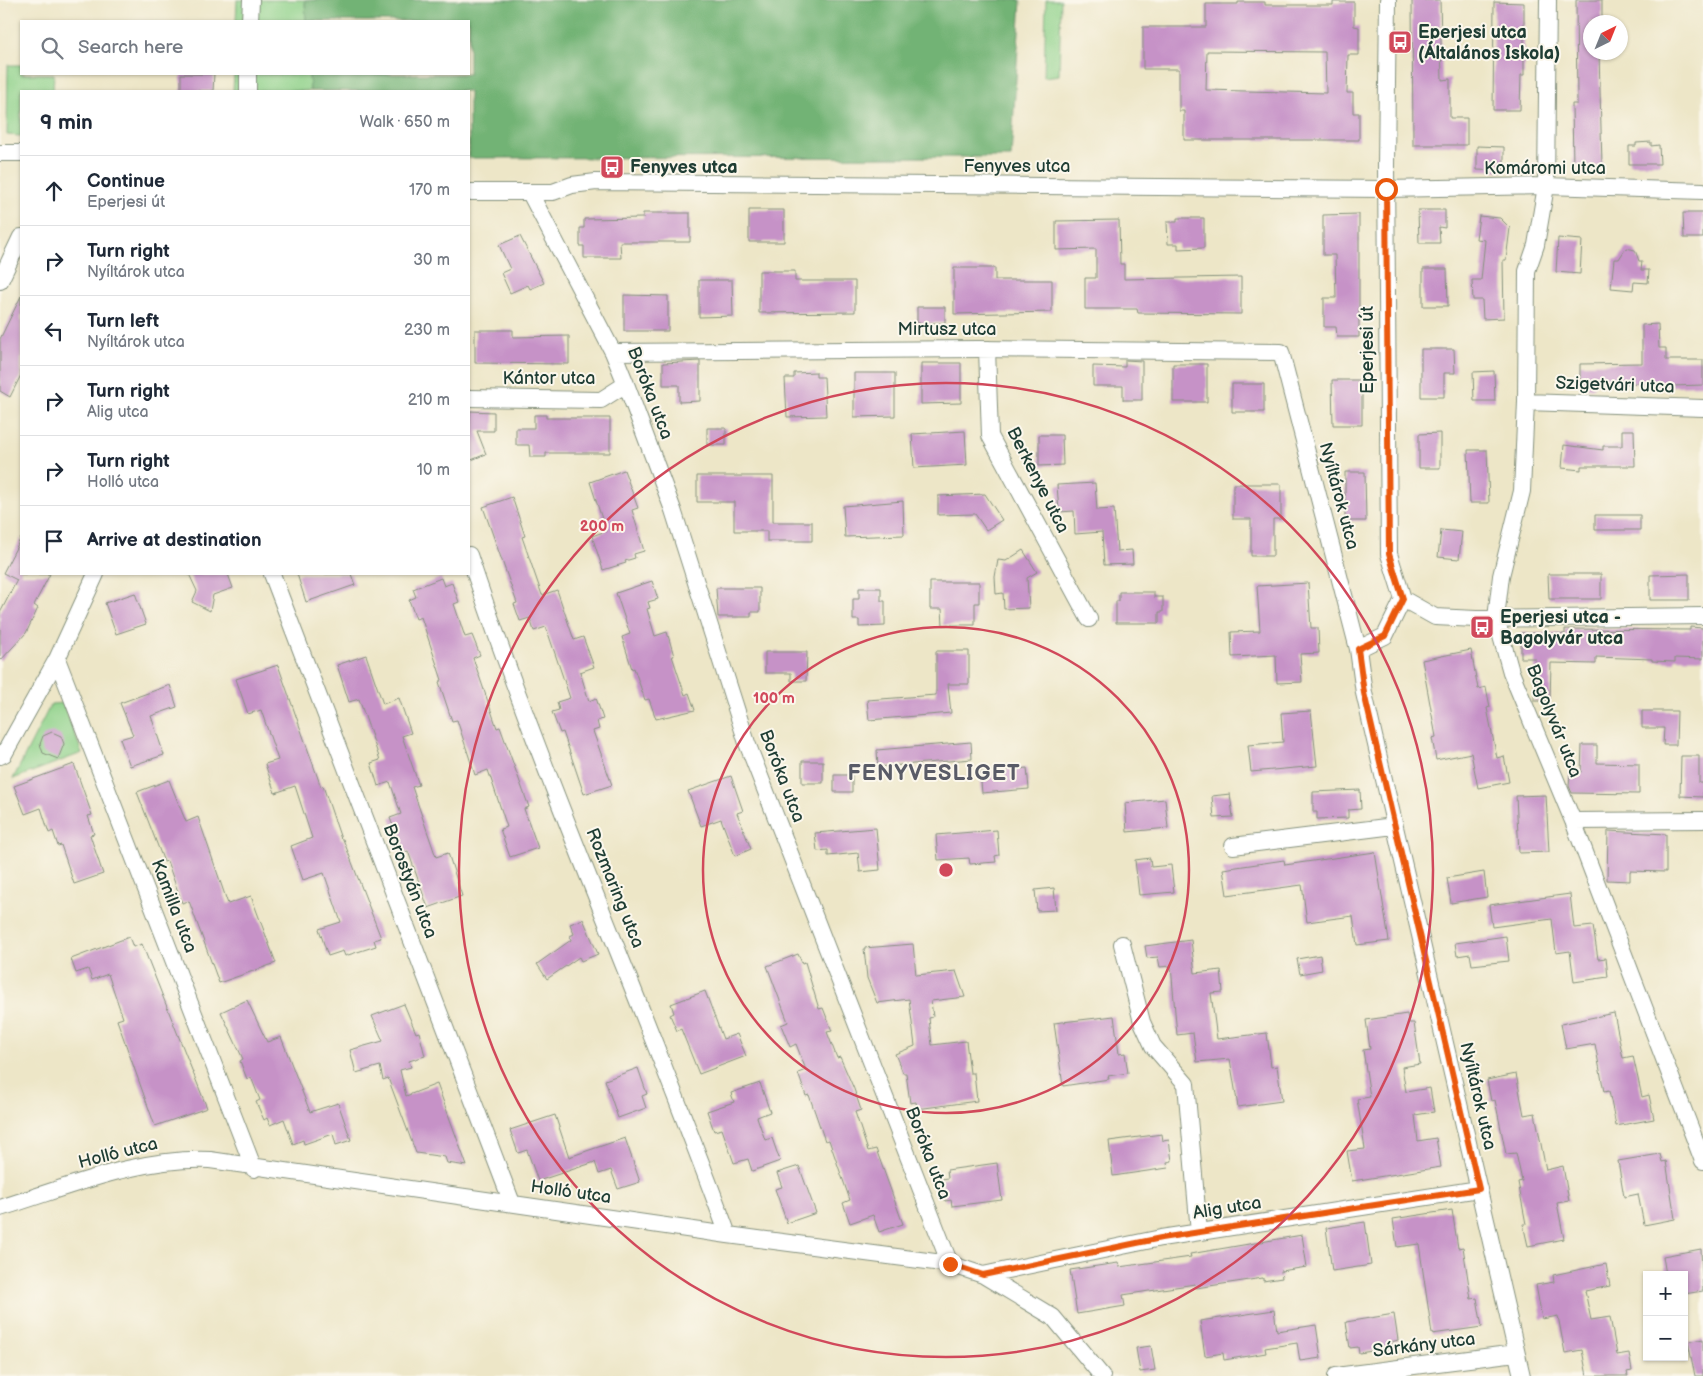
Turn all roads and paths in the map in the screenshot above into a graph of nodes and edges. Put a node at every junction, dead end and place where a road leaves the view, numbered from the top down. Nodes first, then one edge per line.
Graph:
1 (251, 0) edge
2 (1388, 0) edge
3 (1548, 0) edge
4 (250, 20) edge
5 (248, 75) edge
6 (248, 90) edge
7 (20, 152) edge
8 (0, 153) edge
9 (1546, 186) junction
10 (1386, 189) junction
11 (1703, 191) edge
12 (470, 192) edge
13 (530, 193) junction
14 (20, 239) edge
15 (0, 280) edge
16 (987, 349) junction
17 (613, 352) junction
18 (1281, 352) joint
19 (626, 384) junction
20 (470, 398) edge
21 (1526, 402) junction
22 (1703, 408) edge
23 (470, 558) edge
24 (96, 575) edge
25 (272, 575) edge
26 (1403, 599) junction
27 (1703, 616) edge
28 (1496, 618) junction
29 (1089, 619) dead end
30 (1358, 649) junction
31 (57, 659) junction
32 (0, 756) edge
33 (1703, 820) edge
34 (1573, 821) junction
35 (1394, 826) junction
36 (1233, 846) dead end
37 (1122, 944) dead end
38 (1703, 1161) edge
39 (254, 1168) junction
40 (1479, 1189) junction
41 (512, 1203) junction
42 (0, 1208) edge
43 (1199, 1232) junction
44 (728, 1235) junction
45 (950, 1264) junction
46 (983, 1275) junction
47 (1516, 1353) junction
48 (1102, 1376) edge
49 (1336, 1376) edge
50 (1522, 1376) edge

1 - 4 street
2 - 10 street, Eperjesi út
3 - 9 street, Bagolyvár utca
5 - 6 street
7 - 8 street
9 - 10 street, Komáromi utca
9 - 11 street, Komáromi utca
9 - 21 street, Bagolyvár utca
10 - 13 street, Fenyves utca
10 - 26 street, Eperjesi út
12 - 13 street, Fenyves utca
13 - 17 street, Boróka utca
14 - 15 street
16 - 17 street, Mirtusz utca
16 - 18 street, Mirtusz utca
16 - 29 street, Berkenye utca
17 - 19 street, Boróka utca
18 - 30 street, Nyíltárok utca
19 - 20 street, Kántor utca
19 - 45 street, Boróka utca
21 - 22 street, Szigetvári utca
21 - 28 street, Bagolyvár utca
23 - 44 street, Rozmaring utca
24 - 31 street
25 - 41 street, Borostyán utca
26 - 28 street
26 - 30 street
27 - 28 street
28 - 34 street, Bagolyvár utca
30 - 35 street, Nyíltárok utca
31 - 32 street
31 - 39 street, Kamilla utca
33 - 34 street
34 - 38 street, Bagolyvár utca
35 - 36 street
35 - 40 street, Nyíltárok utca
37 - 43 street
39 - 41 street, Holló utca
39 - 42 street, Holló utca
40 - 43 street, Alig utca
40 - 47 street, Nyíltárok utca
41 - 44 street, Holló utca
43 - 46 street, Alig utca
44 - 45 street, Holló utca
45 - 46 street, Holló utca
46 - 48 street, Holló utca
47 - 49 street, Sárkány utca
47 - 50 street, Nyíltárok utca

